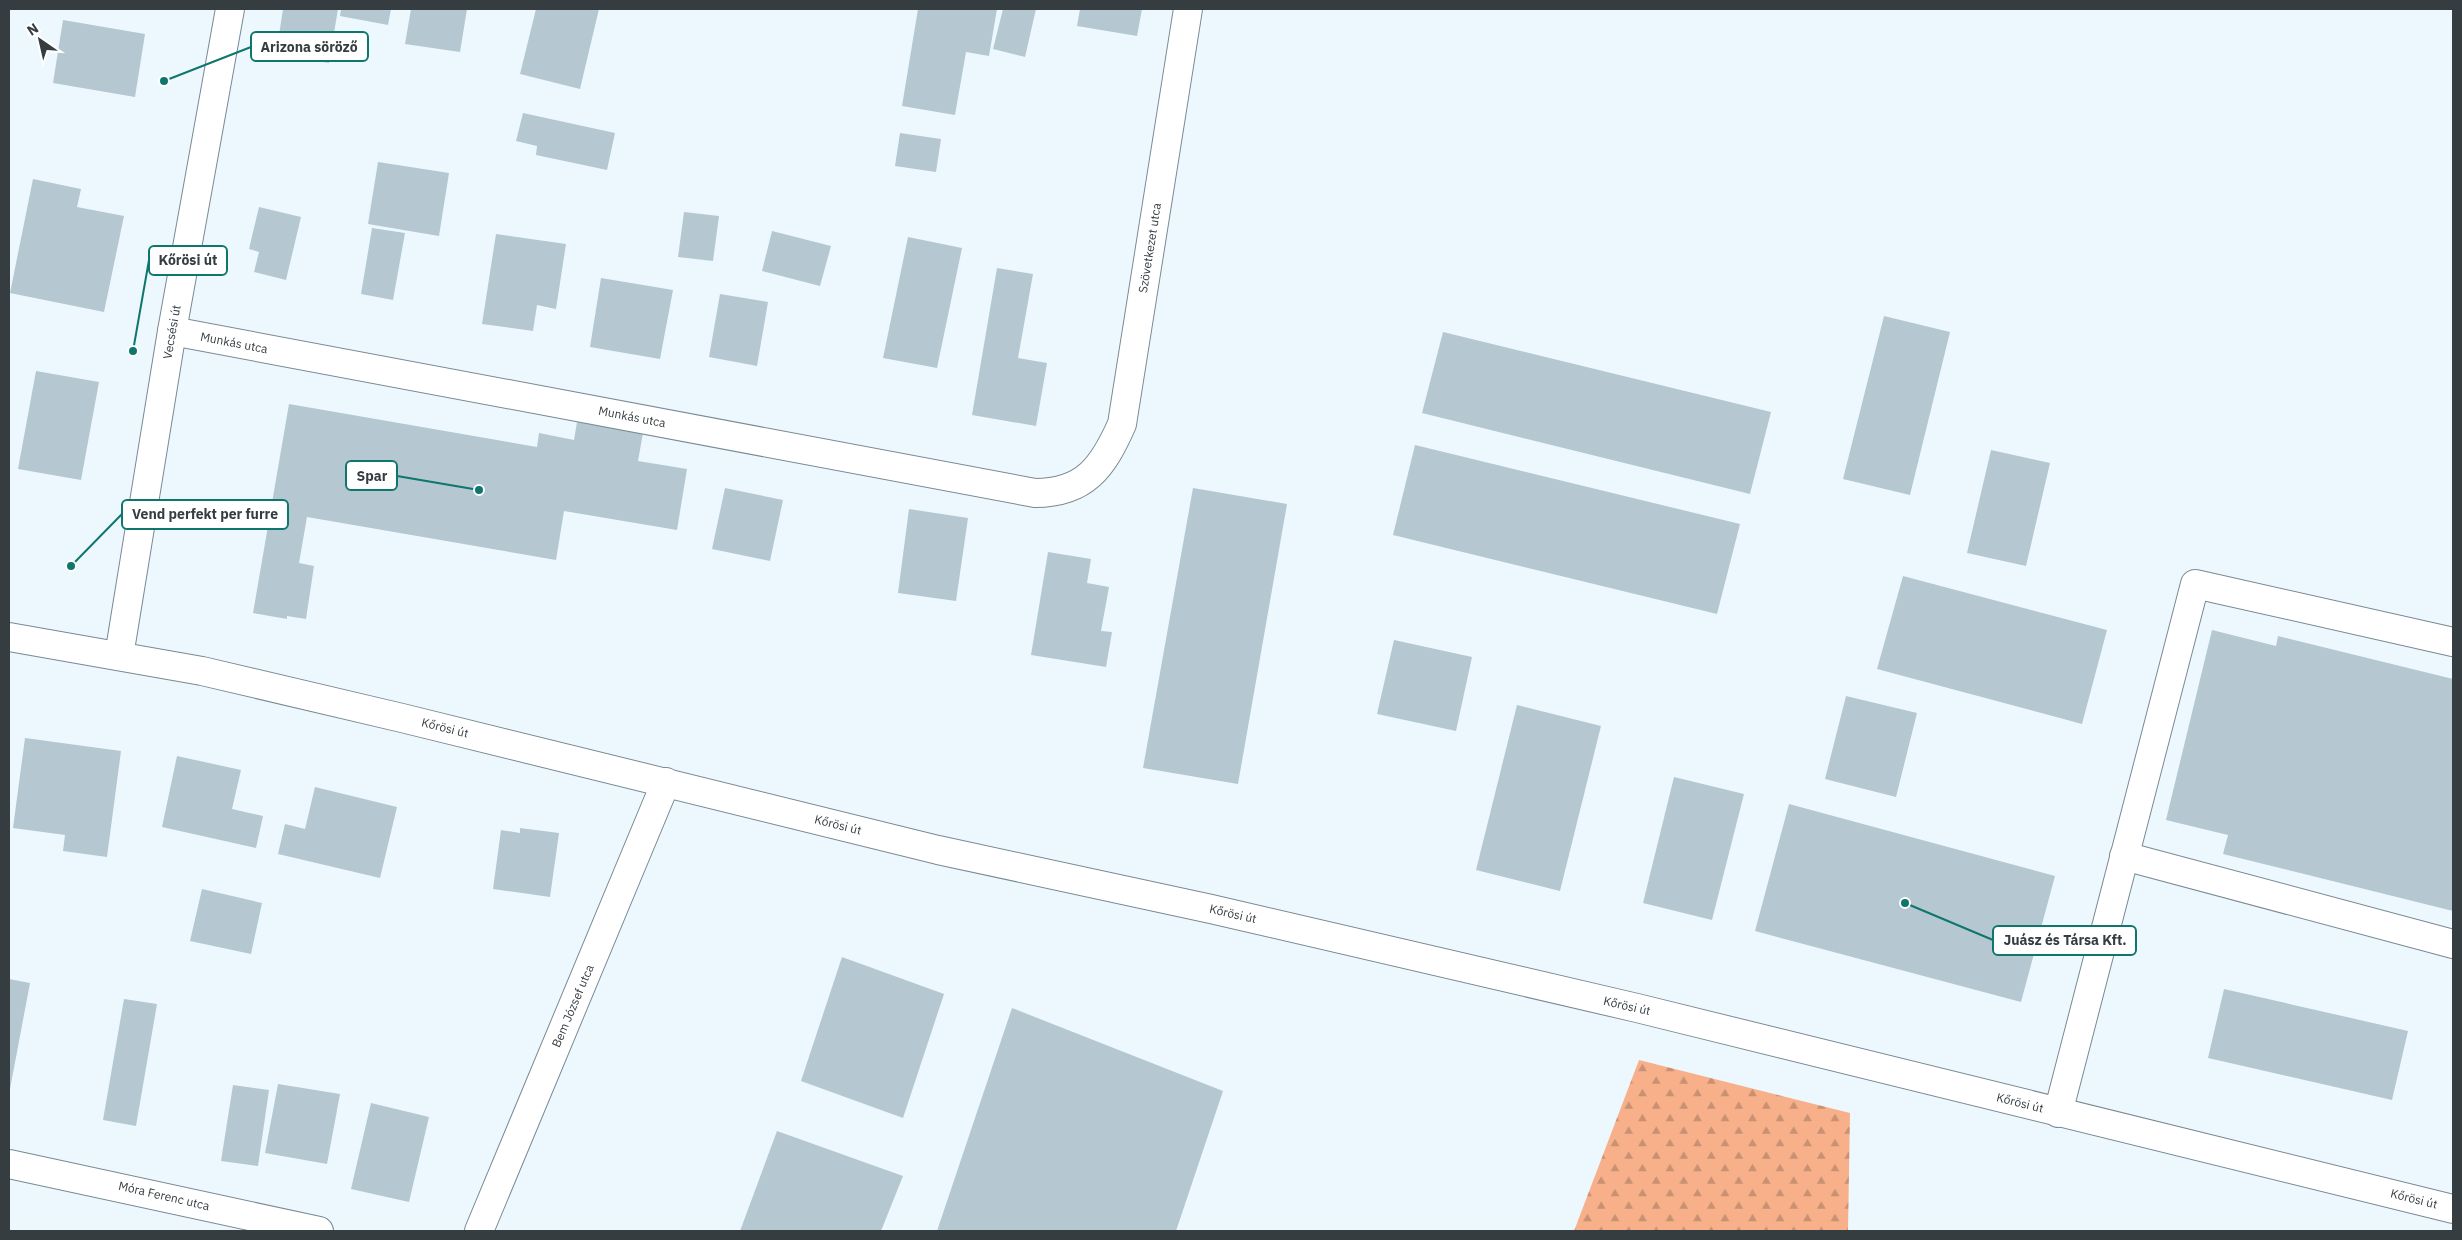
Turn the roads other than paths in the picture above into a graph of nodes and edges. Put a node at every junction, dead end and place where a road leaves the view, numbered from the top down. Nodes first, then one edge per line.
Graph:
1 (230, 9) edge
2 (1188, 9) edge
3 (172, 331) junction
4 (1088, 477) joint
5 (9, 638) edge
6 (2453, 642) edge
7 (119, 656) junction
8 (666, 782) junction
9 (2124, 856) junction
10 (2453, 944) edge
11 (2058, 1113) junction
12 (9, 1164) edge
13 (2453, 1209) edge
14 (319, 1231) edge
15 (479, 1231) edge

1 - 3 main road, Vecsési út
2 - 4 main road, Szövetkezet utca
3 - 4 main road, Munkás utca
3 - 7 main road, Vecsési út
5 - 7 main road, Kőrösi út
6 - 9 main road
7 - 8 main road, Kőrösi út
8 - 11 main road, Kőrösi út
8 - 15 main road, Bem József utca
9 - 10 main road
9 - 11 main road
11 - 13 main road, Kőrösi út
12 - 14 main road, Móra Ferenc utca

